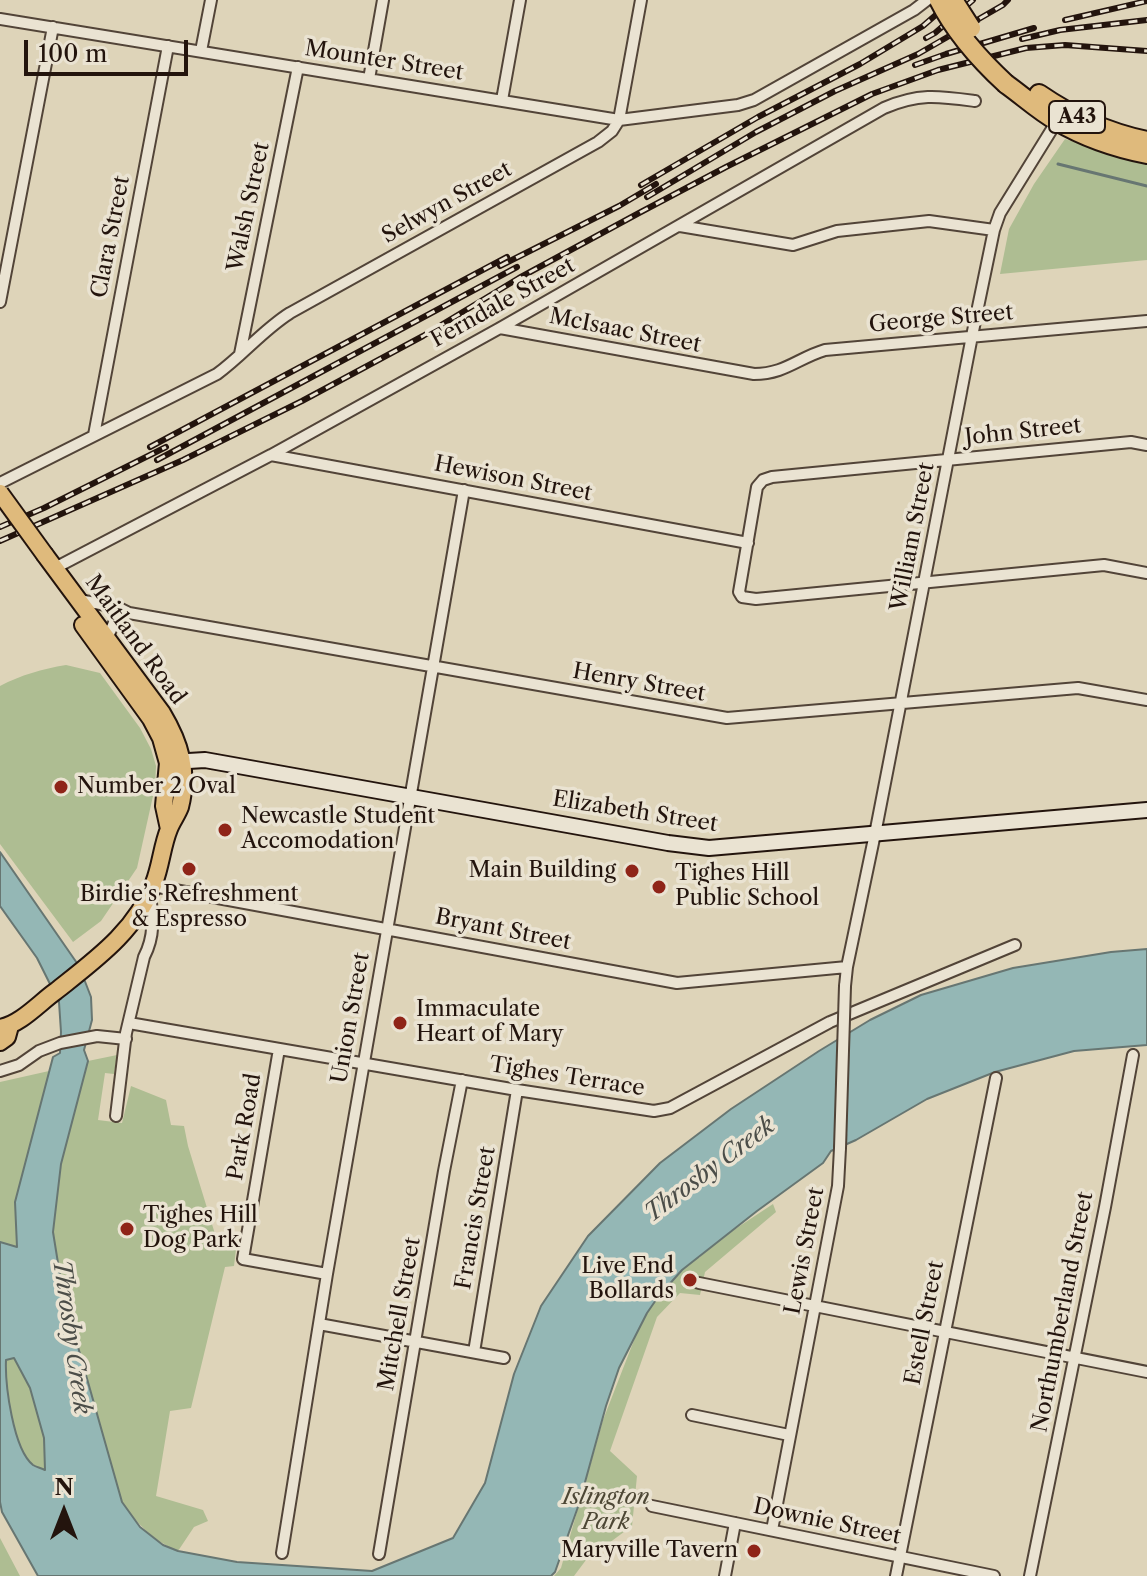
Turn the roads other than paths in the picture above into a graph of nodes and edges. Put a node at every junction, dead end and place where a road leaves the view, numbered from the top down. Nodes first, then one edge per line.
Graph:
1 (211, 0) edge
2 (383, 0) edge
3 (520, 0) edge
4 (641, 0) edge
5 (927, 0) edge
6 (939, 0) edge
7 (953, 0) edge
8 (0, 19) edge
9 (53, 27) junction
10 (168, 46) junction
11 (201, 51) junction
12 (298, 67) junction
13 (369, 79) junction
14 (1010, 79) junction
15 (502, 100) junction
16 (975, 101) dead end
17 (619, 120) junction
18 (1057, 121) junction
19 (1147, 141) edge
20 (1147, 154) edge
21 (680, 226) junction
22 (994, 230) junction
23 (0, 302) edge
24 (1147, 321) edge
25 (500, 328) junction
26 (972, 336) junction
27 (240, 356) junction
28 (743, 373) joint
29 (94, 435) junction
30 (1147, 445) edge
31 (271, 455) junction
32 (949, 460) junction
33 (0, 483) edge
34 (464, 490) junction
35 (0, 493) edge
36 (0, 510) edge
37 (748, 543) junction
38 (45, 560) junction
39 (1147, 573) edge
40 (925, 582) junction
41 (78, 600) junction
42 (129, 613) junction
43 (107, 638) junction
44 (432, 667) junction
45 (1147, 700) edge
46 (901, 704) junction
47 (175, 762) junction
48 (411, 796) junction
49 (1147, 810) edge
50 (875, 835) junction
51 (151, 890) junction
52 (387, 929) junction
53 (1015, 945) dead end
54 (845, 976) junction
55 (129, 1023) junction
56 (5, 1027) edge
57 (126, 1039) junction
58 (0, 1042) edge
59 (279, 1049) junction
60 (1133, 1055) dead end
61 (363, 1063) junction
62 (0, 1071) edge
63 (996, 1078) dead end
64 (462, 1080) junction
65 (517, 1090) junction
66 (116, 1116) dead end
67 (327, 1274) junction
68 (699, 1283) dead end
69 (815, 1307) junction
70 (319, 1324) junction
71 (943, 1332) junction
72 (415, 1341) junction
73 (474, 1352) junction
74 (1073, 1357) junction
75 (504, 1358) dead end
76 (1147, 1372) edge
77 (692, 1415) dead end
78 (789, 1435) junction
79 (652, 1506) dead end
80 (735, 1523) junction
81 (772, 1530) junction
82 (282, 1553) dead end
83 (379, 1554) dead end
84 (899, 1557) junction
85 (725, 1576) edge
86 (896, 1576) edge
87 (994, 1576) edge
88 (1030, 1576) edge

1 - 11 street
2 - 13 street
3 - 15 street
4 - 17 street
5 - 17 street
6 - 14 highway, A43, bridge
7 - 14 highway, A43, bridge
8 - 9 street, Mounter Street
9 - 10 street, Mounter Street
9 - 23 street
10 - 11 street, Mounter Street
10 - 29 street, Clara Street
11 - 12 street, Mounter Street
12 - 13 street, Mounter Street
12 - 27 street, Walsh Street
13 - 15 street, Mounter Street
14 - 18 highway, A43
14 - 19 highway, A43
15 - 17 street, Mounter Street
16 - 21 street, Ferndale Street
17 - 27 street, Selwyn Street
18 - 20 highway, A43
18 - 22 street, William Street
21 - 22 street
21 - 25 street, Ferndale Street
22 - 26 street, William Street
24 - 26 street, George Street
25 - 28 street, McIsaac Street
25 - 31 street, Ferndale Street
26 - 28 street, George Street
26 - 32 street, William Street
27 - 29 street, Selwyn Street
29 - 33 street, Selwyn Street
30 - 32 street, John Street
31 - 34 street, Hewison Street
31 - 38 street, Ferndale Street
32 - 37 street, John Street
32 - 40 street, William Street
34 - 37 street, Hewison Street
34 - 44 street, Union Street
35 - 38 main road, Maitland Road, bridge
36 - 38 main road, Maitland Road
37 - 40 street
38 - 41 main road, Maitland Road
38 - 47 main road, Maitland Road
39 - 40 street
40 - 46 street, William Street
41 - 42 street, Henry Street
41 - 43 main road, Maitland Road
42 - 43 street
42 - 44 street, Henry Street
43 - 47 main road, Maitland Road
44 - 46 street, Henry Street
44 - 48 street, Union Street
45 - 46 street, Henry Street
46 - 50 street, William Street
47 - 48 main road, Elizabeth Street
47 - 51 main road, Maitland Road
48 - 50 main road, Elizabeth Street
48 - 52 street, Union Street
49 - 50 main road, Elizabeth Street
50 - 54 street, William Street
51 - 52 street, Bryant Street
51 - 55 street
51 - 56 main road, Maitland Road
52 - 54 street, Bryant Street
52 - 61 street, Union Street
53 - 65 street, Tighes Terrace
54 - 69 street, Lewis Street, bridge
55 - 57 street
55 - 59 street, Tighes Terrace
56 - 58 main road, Maitland Road
57 - 62 street
57 - 66 street
59 - 61 street, Tighes Terrace
59 - 67 street, Park Road
60 - 74 street, Northumberland Street
61 - 64 street, Tighes Terrace
61 - 67 street, Union Street
63 - 71 street, Estell Street
64 - 65 street, Tighes Terrace
64 - 72 street, Mitchell Street
65 - 73 street, Francis Street
67 - 70 street, Union Street
68 - 69 street
69 - 71 street
69 - 78 street, Lewis Street
70 - 72 street
70 - 82 street, Union Street
71 - 74 street
71 - 84 street, Estell Street
72 - 73 street
72 - 83 street, Mitchell Street
73 - 75 street
74 - 76 street
74 - 88 street, Northumberland Street
77 - 78 street
78 - 81 street, Lewis Street
79 - 80 street, Downie Street
80 - 81 street, Downie Street
80 - 85 street
81 - 84 street, Downie Street
84 - 86 street, Estell Street
84 - 87 street, Downie Street

